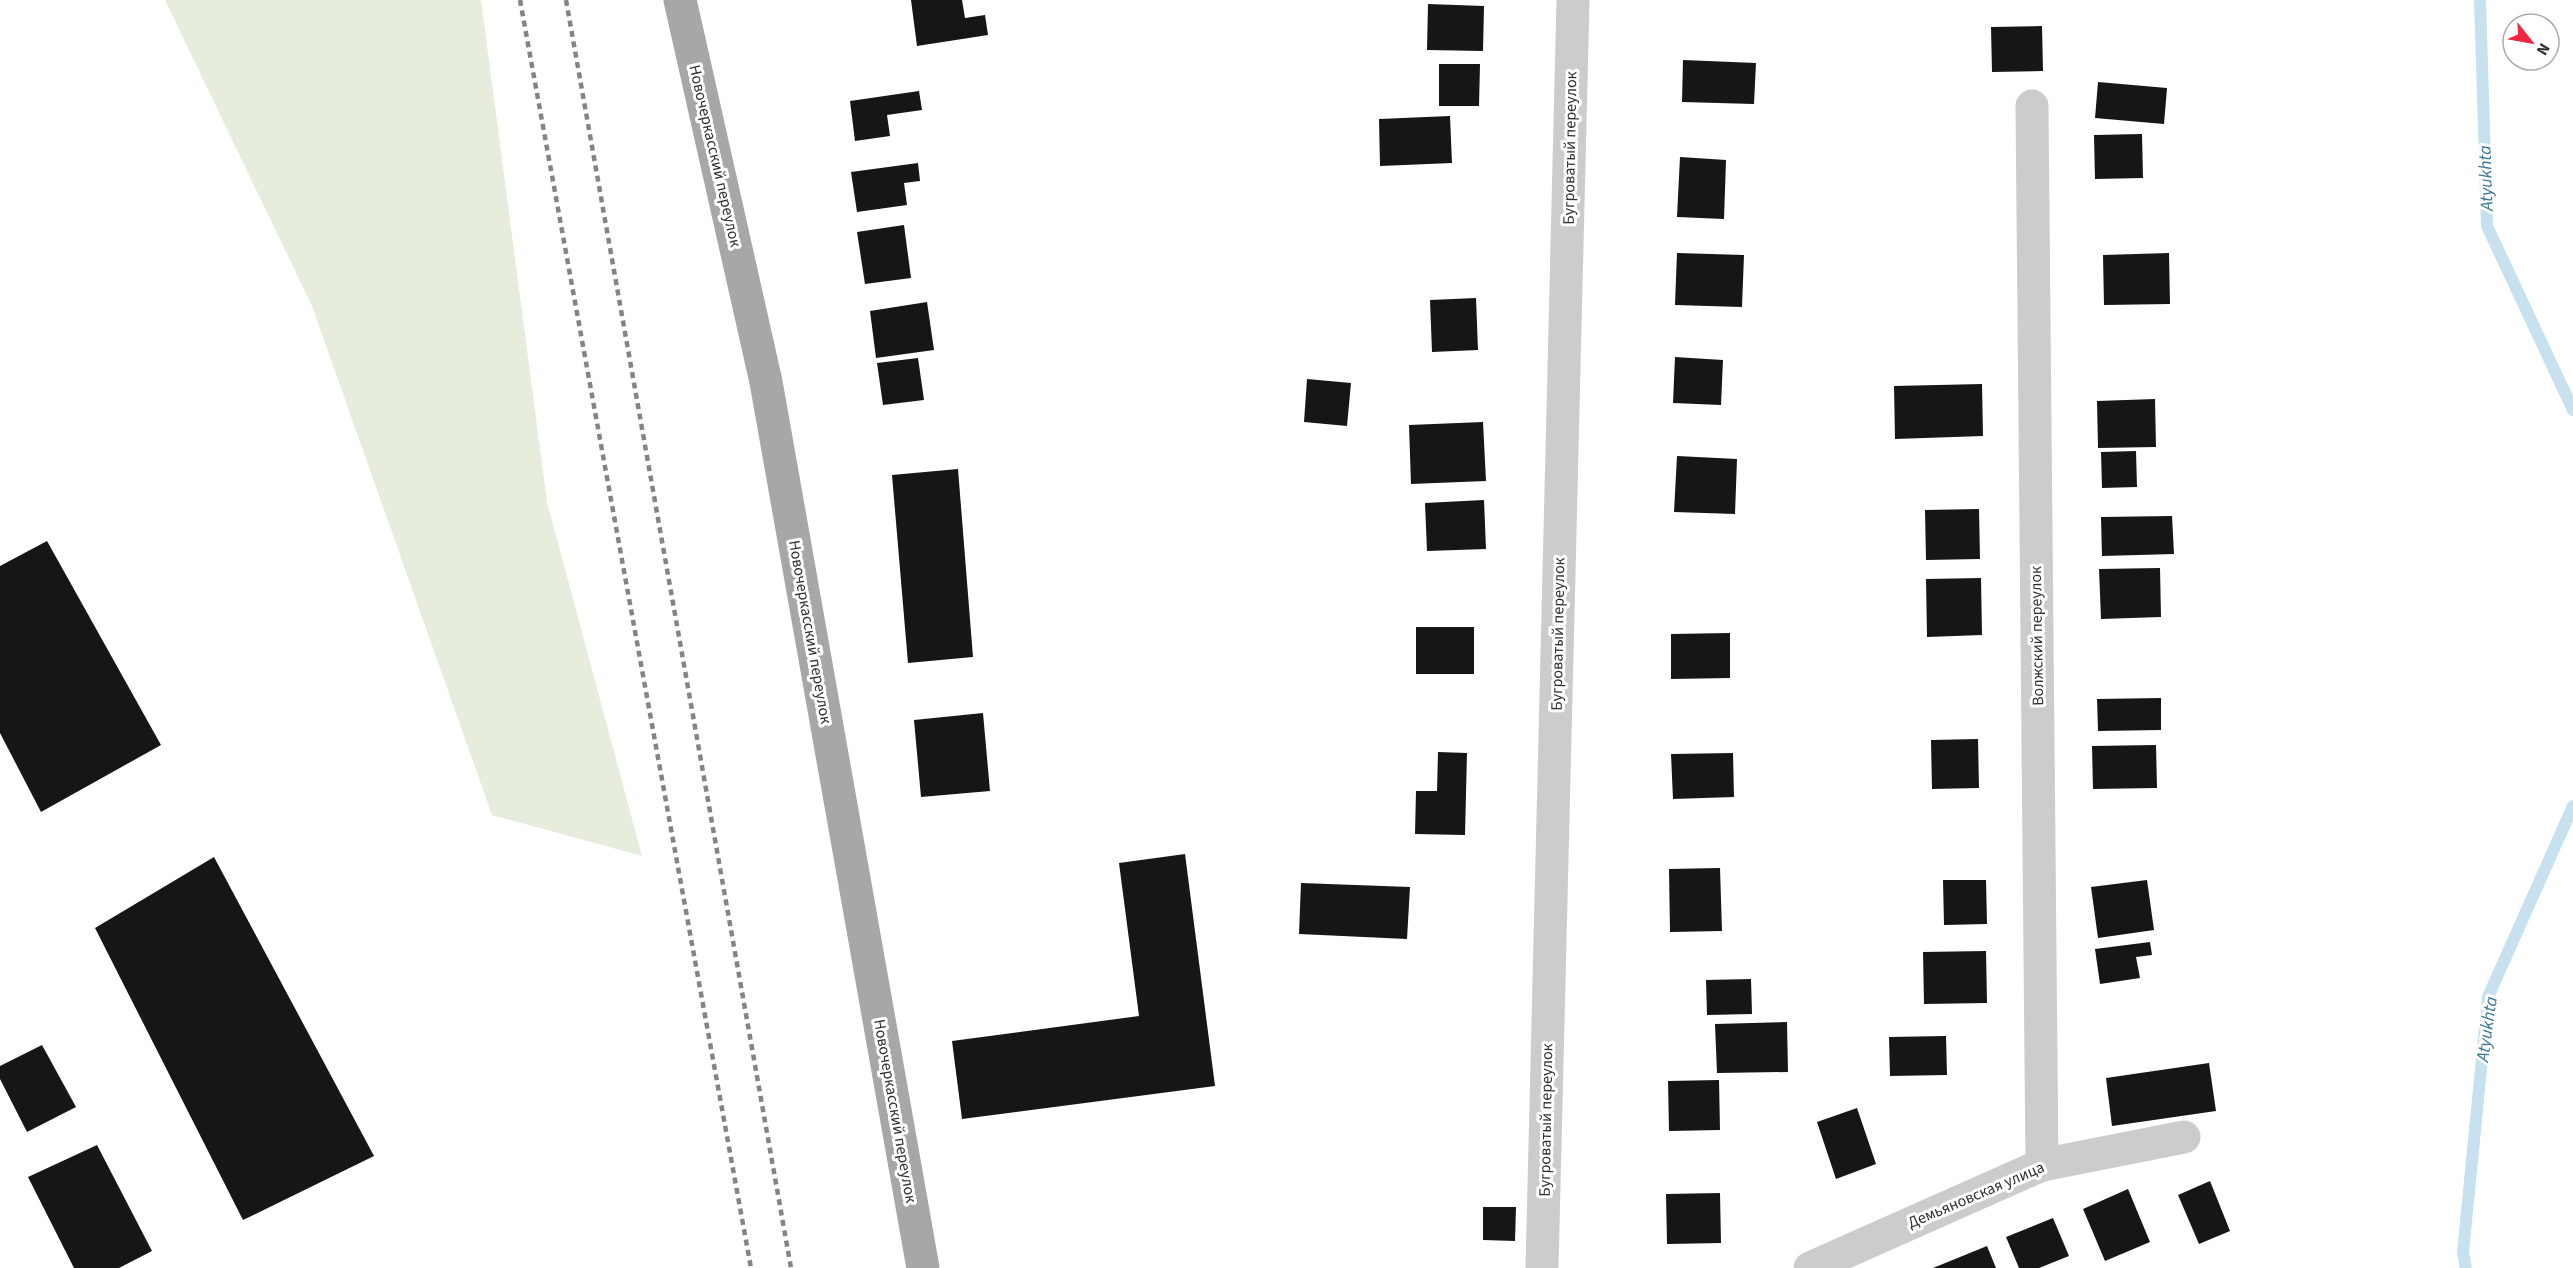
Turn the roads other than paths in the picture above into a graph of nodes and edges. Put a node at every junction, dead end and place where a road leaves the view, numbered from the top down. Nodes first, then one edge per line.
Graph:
1 (680, 0) edge
2 (1573, 0) edge
3 (2032, 106) dead end
4 (2184, 1137) dead end
5 (2042, 1165) junction
6 (923, 1268) edge
7 (1542, 1268) edge
8 (1810, 1268) edge

1 - 6 main road, Новочеркасский переулок
2 - 7 street, Бугроватый переулок
3 - 5 street, Волжский переулок
4 - 5 street, Демьяновская улица
5 - 8 street, Демьяновская улица

